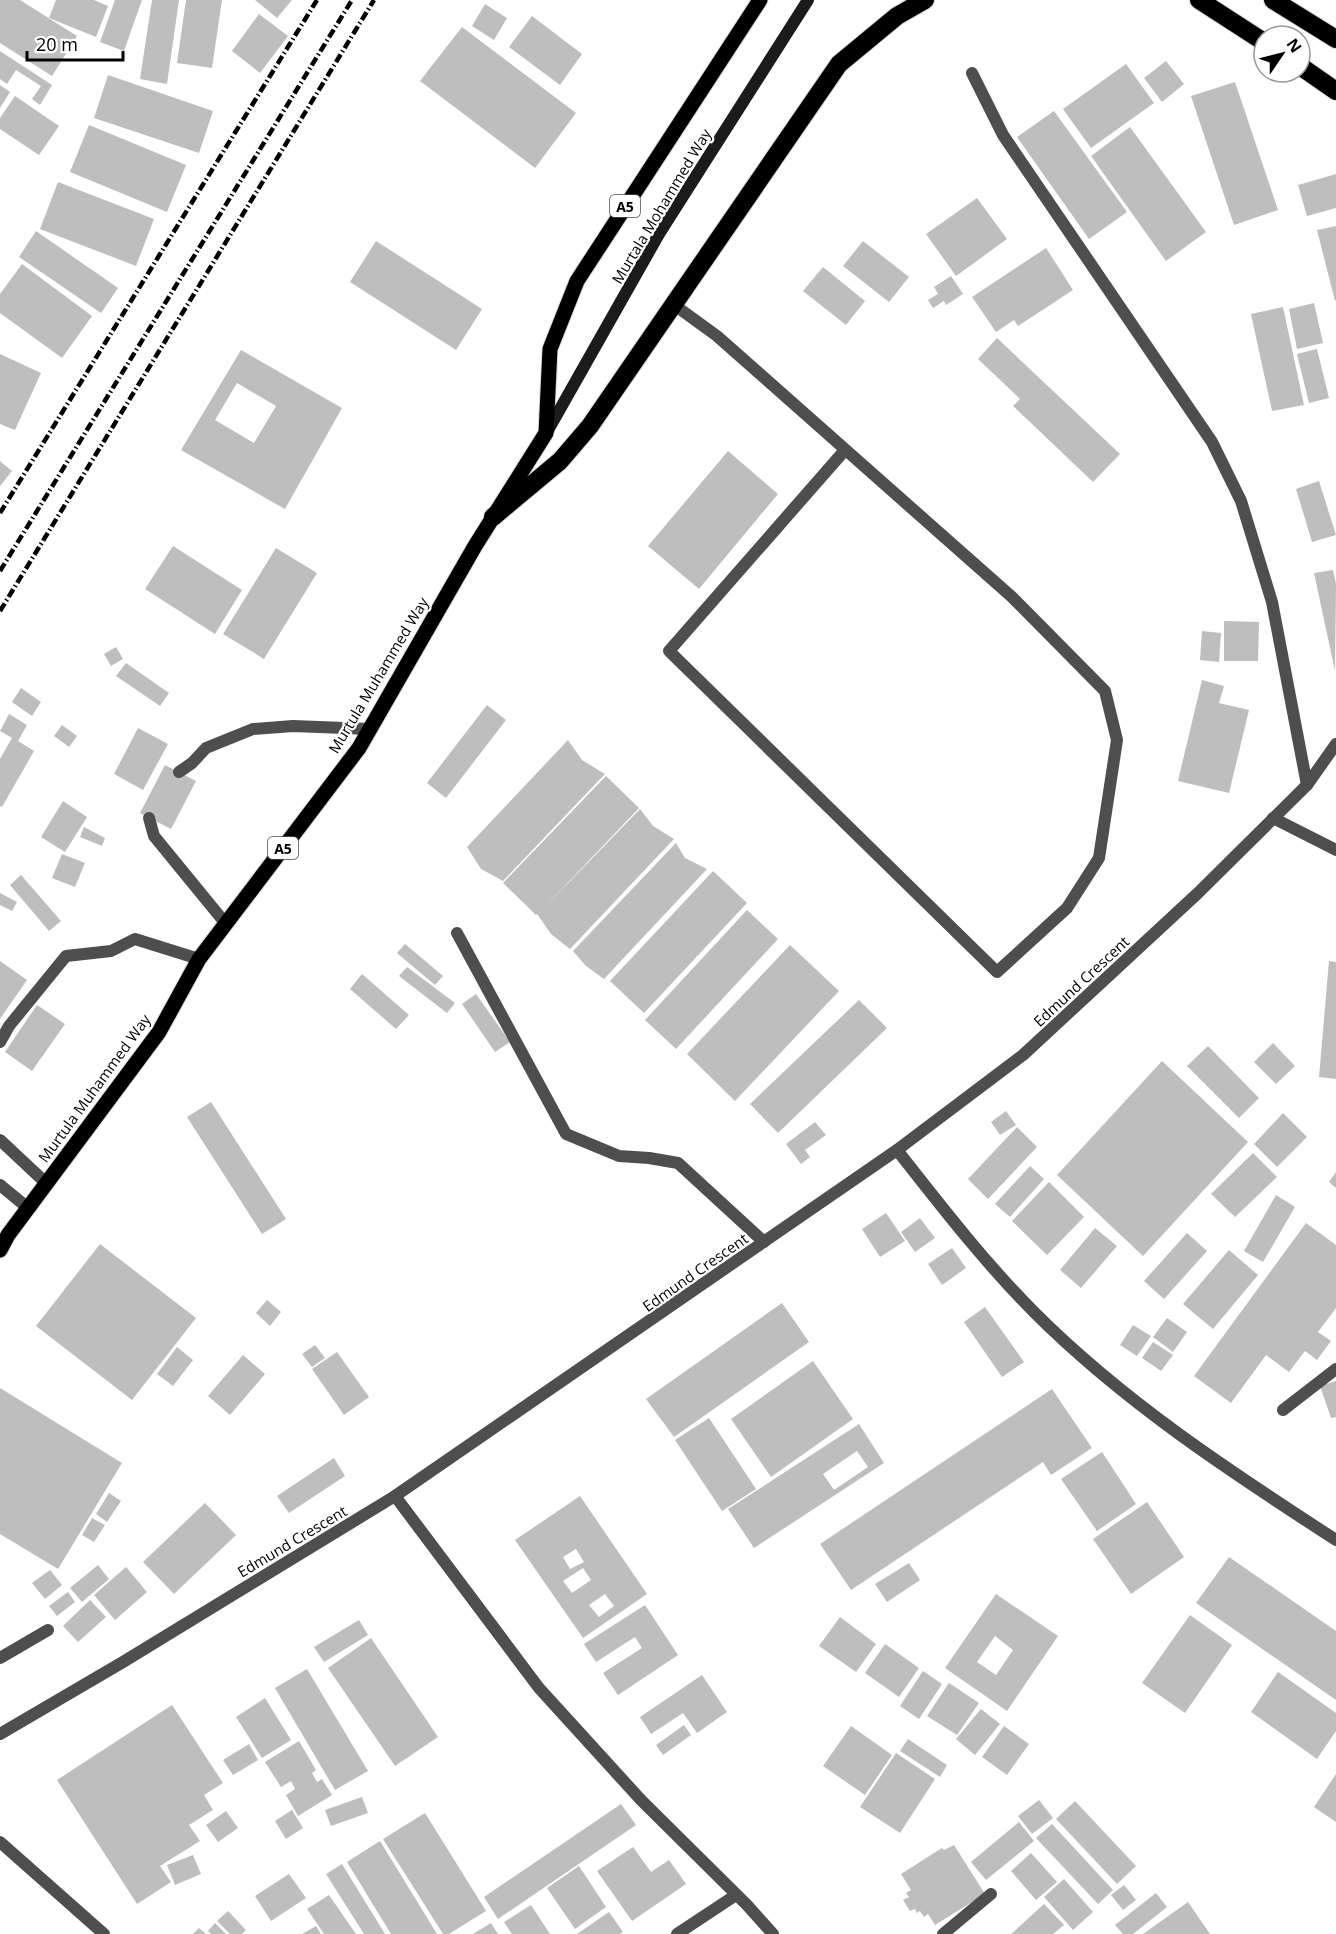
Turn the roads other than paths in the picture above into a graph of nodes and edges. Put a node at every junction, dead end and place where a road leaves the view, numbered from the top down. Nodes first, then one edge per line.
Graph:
1 (760, 0) edge
2 (808, 0) edge
3 (924, 0) edge
4 (1199, 0) edge
5 (1273, 0) edge
6 (1252, 34) edge
7 (1336, 39) edge
8 (972, 73) dead end
9 (1312, 74) edge
10 (1336, 91) edge
11 (673, 304) junction
12 (546, 433) junction
13 (845, 450) junction
14 (493, 517) junction
15 (370, 729) junction
16 (1336, 744) edge
17 (179, 772) dead end
18 (1307, 785) junction
19 (149, 818) dead end
20 (1274, 818) junction
21 (1336, 850) edge
22 (226, 924) junction
23 (457, 933) dead end
24 (200, 959) junction
25 (0, 1042) edge
26 (0, 1140) edge
27 (897, 1150) junction
28 (46, 1184) junction
29 (0, 1185) edge
30 (28, 1208) junction
31 (764, 1242) junction
32 (0, 1250) edge
33 (1336, 1369) edge
34 (1283, 1410) dead end
35 (395, 1496) junction
36 (1336, 1540) edge
37 (48, 1630) dead end
38 (0, 1658) edge
39 (0, 1734) edge
40 (0, 1842) edge
41 (991, 1894) dead end
42 (736, 1895) junction
43 (104, 1934) edge
44 (676, 1934) edge
45 (773, 1934) edge
46 (943, 1934) edge

1 - 12 main road, A5
2 - 12 main road, Murtala Mohammed Way
3 - 11 highway
4 - 6 highway
5 - 7 highway
8 - 18 street
9 - 10 highway
11 - 13 street
11 - 14 highway
12 - 14 main road, Murtula Muhammed Way / A5
13 - 13 street
14 - 15 main road, Murtula Muhammed Way / A5
15 - 17 street
15 - 22 main road, Murtula Muhammed Way / A5
16 - 18 street, Edmund Crescent
18 - 20 street, Edmund Crescent
19 - 22 street
20 - 21 street
20 - 27 street, Edmund Crescent
22 - 24 main road, Murtula Muhammed Way / A5
23 - 31 street
24 - 25 street
24 - 28 main road, Murtula Muhammed Way / A5
26 - 28 street
27 - 31 street, Edmund Crescent
27 - 36 street
28 - 30 main road, Murtula Muhammed Way / A5
29 - 30 street
30 - 32 main road, Murtula Muhammed Way / A5
31 - 35 street, Edmund Crescent
33 - 34 street
35 - 39 street, Edmund Crescent
35 - 42 street
37 - 38 street
40 - 43 street
41 - 46 street
42 - 44 street
42 - 45 street

